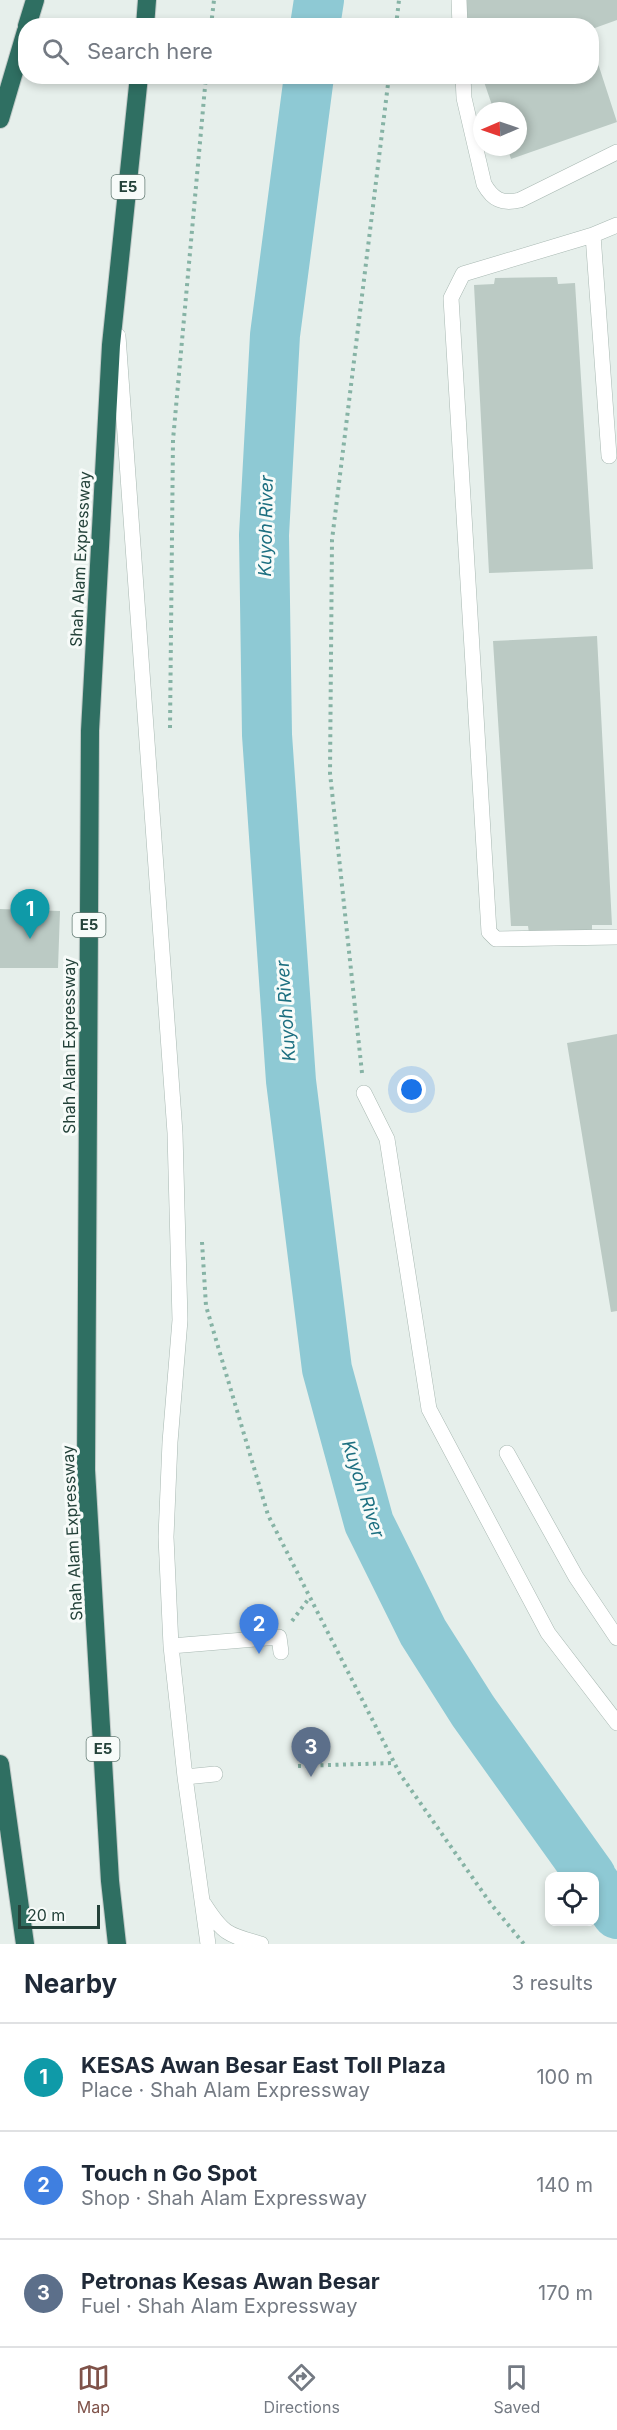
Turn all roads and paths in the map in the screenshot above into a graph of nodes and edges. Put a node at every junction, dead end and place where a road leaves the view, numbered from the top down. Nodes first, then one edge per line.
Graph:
1 (34, 0) edge
2 (147, 0) edge
3 (214, 0) edge
4 (399, 0) edge
5 (459, 0) edge
6 (29, 18) edge
7 (146, 18) edge
8 (212, 18) edge
9 (397, 18) edge
10 (460, 18) edge
11 (18, 58) edge
12 (138, 84) edge
13 (205, 84) edge
14 (388, 84) edge
15 (463, 84) edge
16 (0, 119) edge
17 (617, 152) edge
18 (617, 225) edge
19 (593, 235) junction
20 (116, 297) junction
21 (609, 456) dead end
22 (170, 730) dead end
23 (617, 937) edge
24 (364, 1093) joint
25 (201, 1235) dead end
26 (507, 1453) dead end
27 (310, 1597) junction
28 (617, 1638) edge
29 (280, 1645) joint
30 (171, 1646) junction
31 (617, 1723) edge
32 (394, 1762) junction
33 (0, 1764) edge
34 (298, 1766) dead end
35 (215, 1774) dead end
36 (185, 1777) junction
37 (201, 1899) junction
38 (25, 1944) edge
39 (117, 1944) edge
40 (208, 1944) edge
41 (261, 1944) edge
42 (524, 1944) edge

1 - 6 highway
2 - 7 highway
3 - 8 path
4 - 9 path
5 - 10 lane
11 - 16 highway
12 - 20 highway, Shah Alam Expressway / E5
13 - 22 path
14 - 24 path
15 - 17 lane
18 - 19 lane
19 - 21 lane
19 - 23 lane
20 - 30 lane
20 - 39 highway, Shah Alam Expressway / E5
24 - 31 lane
25 - 27 path
26 - 28 lane
27 - 29 path
27 - 32 path
29 - 30 lane
30 - 36 lane
32 - 34 path
32 - 42 path
33 - 38 highway
35 - 36 lane
36 - 37 lane
37 - 40 lane
37 - 41 lane

